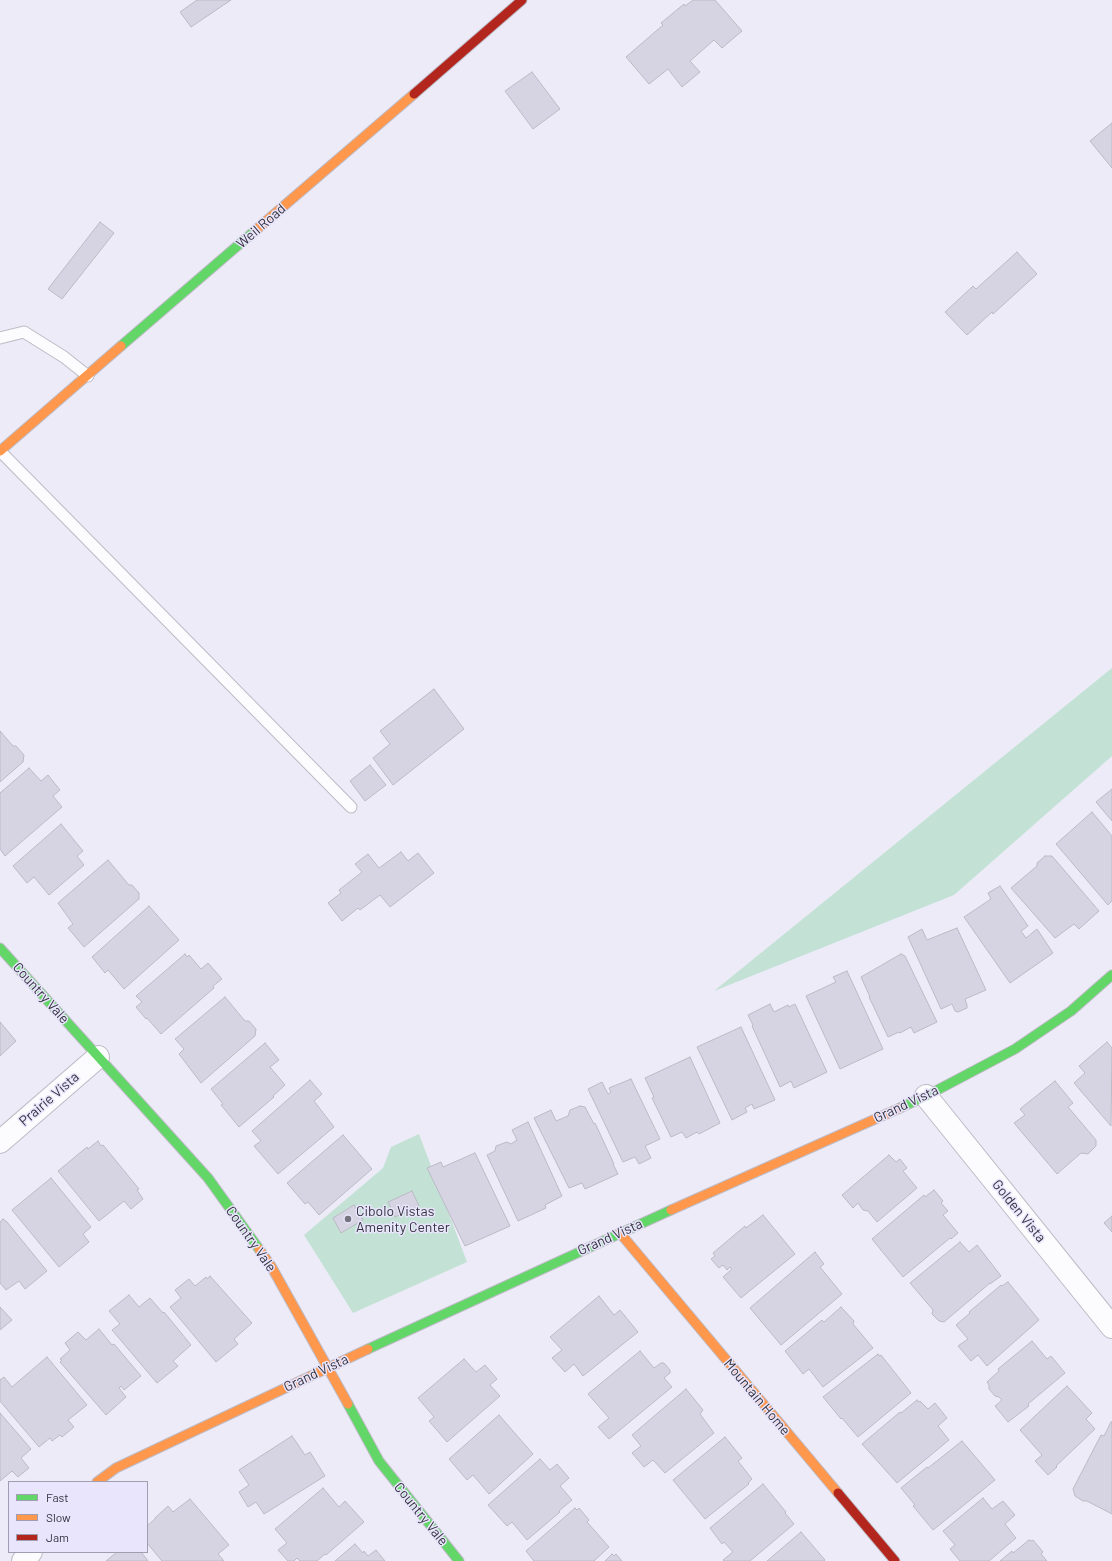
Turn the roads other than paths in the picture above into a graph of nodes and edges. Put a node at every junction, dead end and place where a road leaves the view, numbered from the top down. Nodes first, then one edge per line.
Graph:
1 (522, 0) edge
2 (0, 338) edge
3 (88, 376) junction
4 (0, 451) edge
5 (351, 807) dead end
6 (0, 948) edge
7 (1112, 975) edge
8 (98, 1057) junction
9 (926, 1096) junction
10 (0, 1142) edge
11 (620, 1233) junction
12 (1112, 1327) edge
13 (328, 1366) junction
14 (98, 1481) edge
15 (30, 1553) edge
16 (23, 1561) edge
17 (459, 1561) edge
18 (895, 1561) edge

1 - 3 street, Weil Road
2 - 3 lane
3 - 4 street, Weil Road
4 - 5 lane
6 - 8 street, Country Vale
7 - 9 street, Grand Vista
8 - 10 street, Prairie Vista
8 - 13 street, Country Vale
9 - 11 street, Grand Vista
9 - 12 street, Golden Vista
11 - 13 street, Grand Vista
11 - 18 street, Mountain Home
13 - 14 street, Grand Vista
13 - 17 street, Country Vale
15 - 16 street

